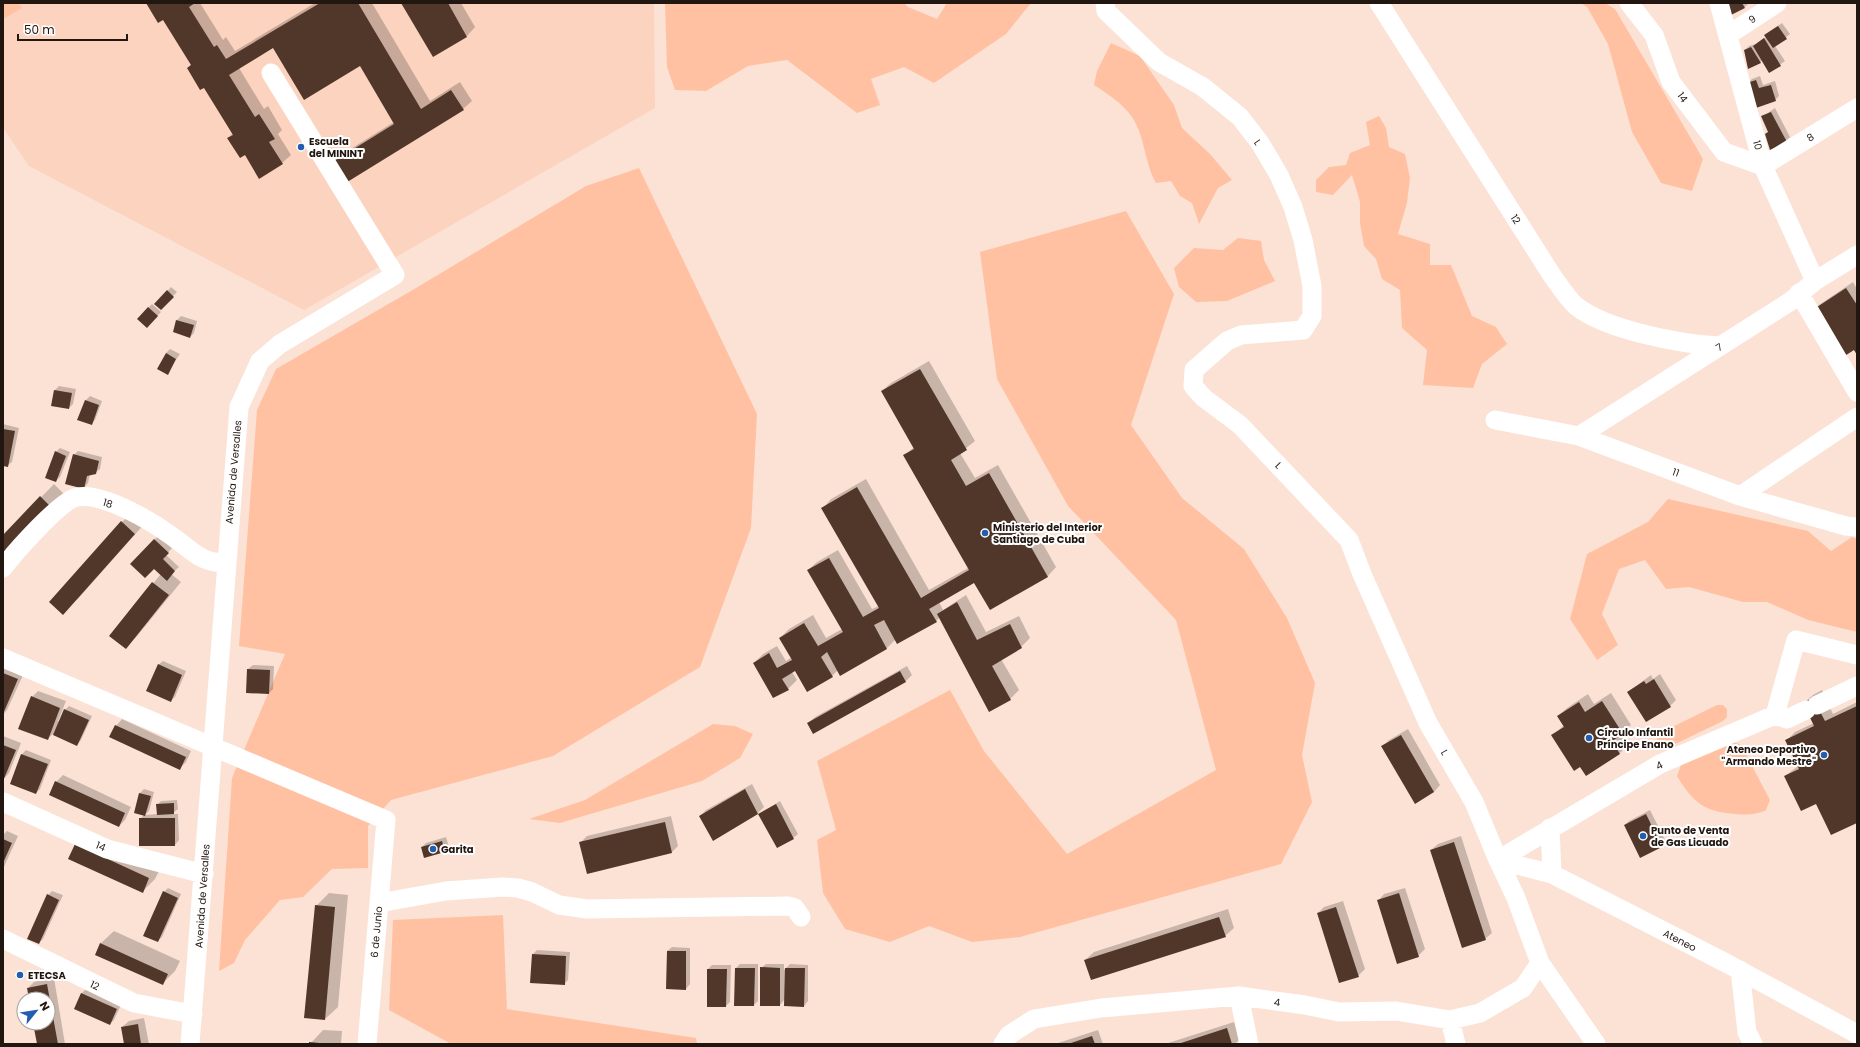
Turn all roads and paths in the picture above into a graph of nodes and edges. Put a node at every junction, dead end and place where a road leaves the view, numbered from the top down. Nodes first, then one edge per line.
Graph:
1 (1105, 3) edge
2 (1379, 3) edge
3 (1629, 3) edge
4 (1719, 3) edge
5 (1777, 3) edge
6 (1728, 34) junction
7 (271, 73) dead end
8 (1857, 108) edge
9 (1764, 166) junction
10 (1857, 255) edge
11 (1815, 281) junction
12 (1799, 293) junction
13 (1719, 346) junction
14 (1857, 392) edge
15 (1857, 417) edge
16 (1495, 420) dead end
17 (1580, 436) junction
18 (1740, 496) junction
19 (1857, 527) edge
20 (226, 563) junction
21 (3, 568) edge
22 (1857, 655) edge
23 (3, 658) edge
24 (1857, 686) edge
25 (1775, 715) junction
26 (212, 747) junction
27 (3, 802) edge
28 (1550, 828) junction
29 (1498, 860) junction
30 (204, 874) junction
31 (1552, 874) junction
32 (379, 903) junction
33 (801, 917) dead end
34 (3, 940) edge
35 (1540, 963) junction
36 (1740, 970) junction
37 (1239, 996) junction
38 (193, 1014) junction
39 (1450, 1020) junction
40 (1857, 1034) edge
41 (190, 1044) edge
42 (367, 1044) edge
43 (1003, 1044) edge
44 (1249, 1044) edge
45 (1456, 1044) edge
46 (1596, 1044) edge
47 (1753, 1044) edge

1 - 29 street, L
2 - 13 street, 12
3 - 9 street, 14
4 - 6 street, 10
5 - 6 street, 9
6 - 9 street, 10
7 - 20 street, Avenida de Versalles
8 - 9 street, 8
9 - 11 street, 10
10 - 11 street, 7
11 - 12 street, 7
12 - 13 street, 7
12 - 14 street
13 - 17 street, 7
15 - 18 street
16 - 17 street, 11
17 - 18 street, 11
18 - 19 street, 11
20 - 21 street, 18
20 - 26 street, Avenida de Versalles
22 - 25 street
23 - 26 street
24 - 25 street, 4
25 - 28 street, 4
26 - 30 street, Avenida de Versalles
26 - 32 street, 6 de Junio
27 - 30 street, 14
28 - 29 street, 4
28 - 31 street
29 - 31 street, Ateneo
29 - 35 street, L
30 - 38 street, Avenida de Versalles
31 - 36 street, Ateneo
32 - 33 street
32 - 42 street, 6 de Junio
34 - 38 street, 12
35 - 39 street, 4
35 - 46 street, L
36 - 40 street, Ateneo
36 - 47 street
37 - 39 street, 4
37 - 43 street, 4
37 - 44 street
38 - 41 street, Avenida de Versalles
39 - 45 street

